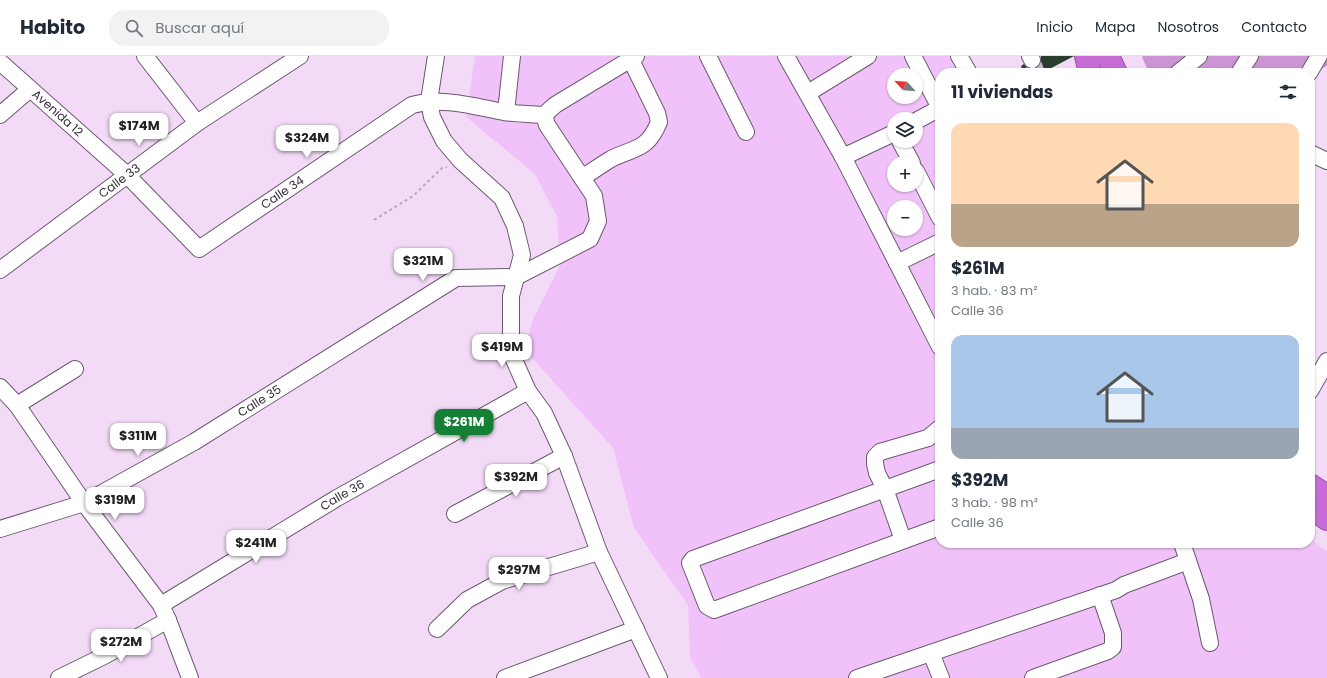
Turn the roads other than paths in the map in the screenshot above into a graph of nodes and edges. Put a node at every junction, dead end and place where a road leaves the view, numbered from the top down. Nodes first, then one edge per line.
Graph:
1 (146, 56) edge
2 (300, 56) edge
3 (436, 56) edge
4 (512, 56) edge
5 (708, 56) edge
6 (786, 56) edge
7 (913, 56) edge
8 (959, 56) edge
9 (1086, 56) edge
10 (1108, 56) edge
11 (1199, 56) edge
12 (1250, 56) edge
13 (1319, 56) edge
14 (632, 57) edge
15 (858, 58) edge
16 (0, 62) edge
17 (966, 68) edge
18 (1089, 68) edge
19 (1114, 68) edge
20 (1184, 68) edge
21 (1242, 68) edge
22 (1312, 68) edge
23 (30, 89) junction
24 (808, 93) junction
25 (935, 98) edge
26 (429, 101) junction
27 (935, 111) edge
28 (506, 112) junction
29 (0, 115) edge
30 (544, 116) junction
31 (923, 117) edge
32 (196, 122) junction
33 (746, 132) dead end
34 (887, 136) edge
35 (843, 157) junction
36 (126, 174) junction
37 (582, 178) junction
38 (923, 185) edge
39 (935, 208) edge
40 (935, 244) edge
41 (199, 249) joint
42 (897, 263) junction
43 (0, 270) edge
44 (516, 277) junction
45 (935, 335) edge
46 (1327, 361) edge
47 (75, 369) dead end
48 (1315, 381) edge
49 (0, 387) edge
50 (528, 391) junction
51 (17, 405) junction
52 (935, 432) edge
53 (564, 456) junction
54 (935, 471) edge
55 (885, 489) junction
56 (1315, 493) edge
57 (84, 503) junction
58 (455, 514) dead end
59 (1327, 518) edge
60 (0, 529) edge
61 (935, 529) edge
62 (903, 540) junction
63 (1184, 548) edge
64 (599, 552) junction
65 (1189, 565) junction
66 (1100, 595) junction
67 (161, 605) junction
68 (168, 620) junction
69 (437, 629) dead end
70 (636, 629) junction
71 (1210, 643) dead end
72 (931, 653) junction
73 (59, 678) edge
74 (190, 678) edge
75 (505, 678) edge
76 (659, 678) edge
77 (856, 678) edge
78 (941, 678) edge
79 (1033, 678) edge

1 - 32 street
2 - 32 street, Calle 33
3 - 26 street
4 - 28 street
5 - 33 street
6 - 24 street
7 - 25 street
8 - 17 street
9 - 18 highway
10 - 19 highway
11 - 20 street
12 - 21 street
13 - 22 street
14 - 30 street
14 - 37 street
15 - 24 street
16 - 23 street, Avenida 12
23 - 29 street
23 - 36 street, Avenida 12
24 - 35 street
26 - 28 street
26 - 41 street, Calle 34
26 - 44 street
27 - 31 street
28 - 30 street
30 - 37 street
32 - 36 street, Calle 33
34 - 35 street
35 - 42 street
36 - 41 street, Avenida 12
36 - 43 street, Calle 33
37 - 44 street
38 - 39 street
40 - 42 street
42 - 45 street
44 - 50 street
44 - 57 street, Calle 35
46 - 48 street
47 - 51 street
49 - 51 street
50 - 53 street
50 - 67 street, Calle 36
51 - 57 street
52 - 55 street
53 - 58 street
53 - 64 street
54 - 55 street
55 - 62 street
55 - 62 street
56 - 59 highway
57 - 60 street, Calle 35
57 - 67 street
61 - 62 street
63 - 65 street
64 - 69 street
64 - 70 street
65 - 66 street
65 - 71 street
66 - 72 street
66 - 79 street
67 - 68 street
68 - 73 street
68 - 74 street
70 - 75 street
70 - 76 street
72 - 77 street
72 - 78 street

